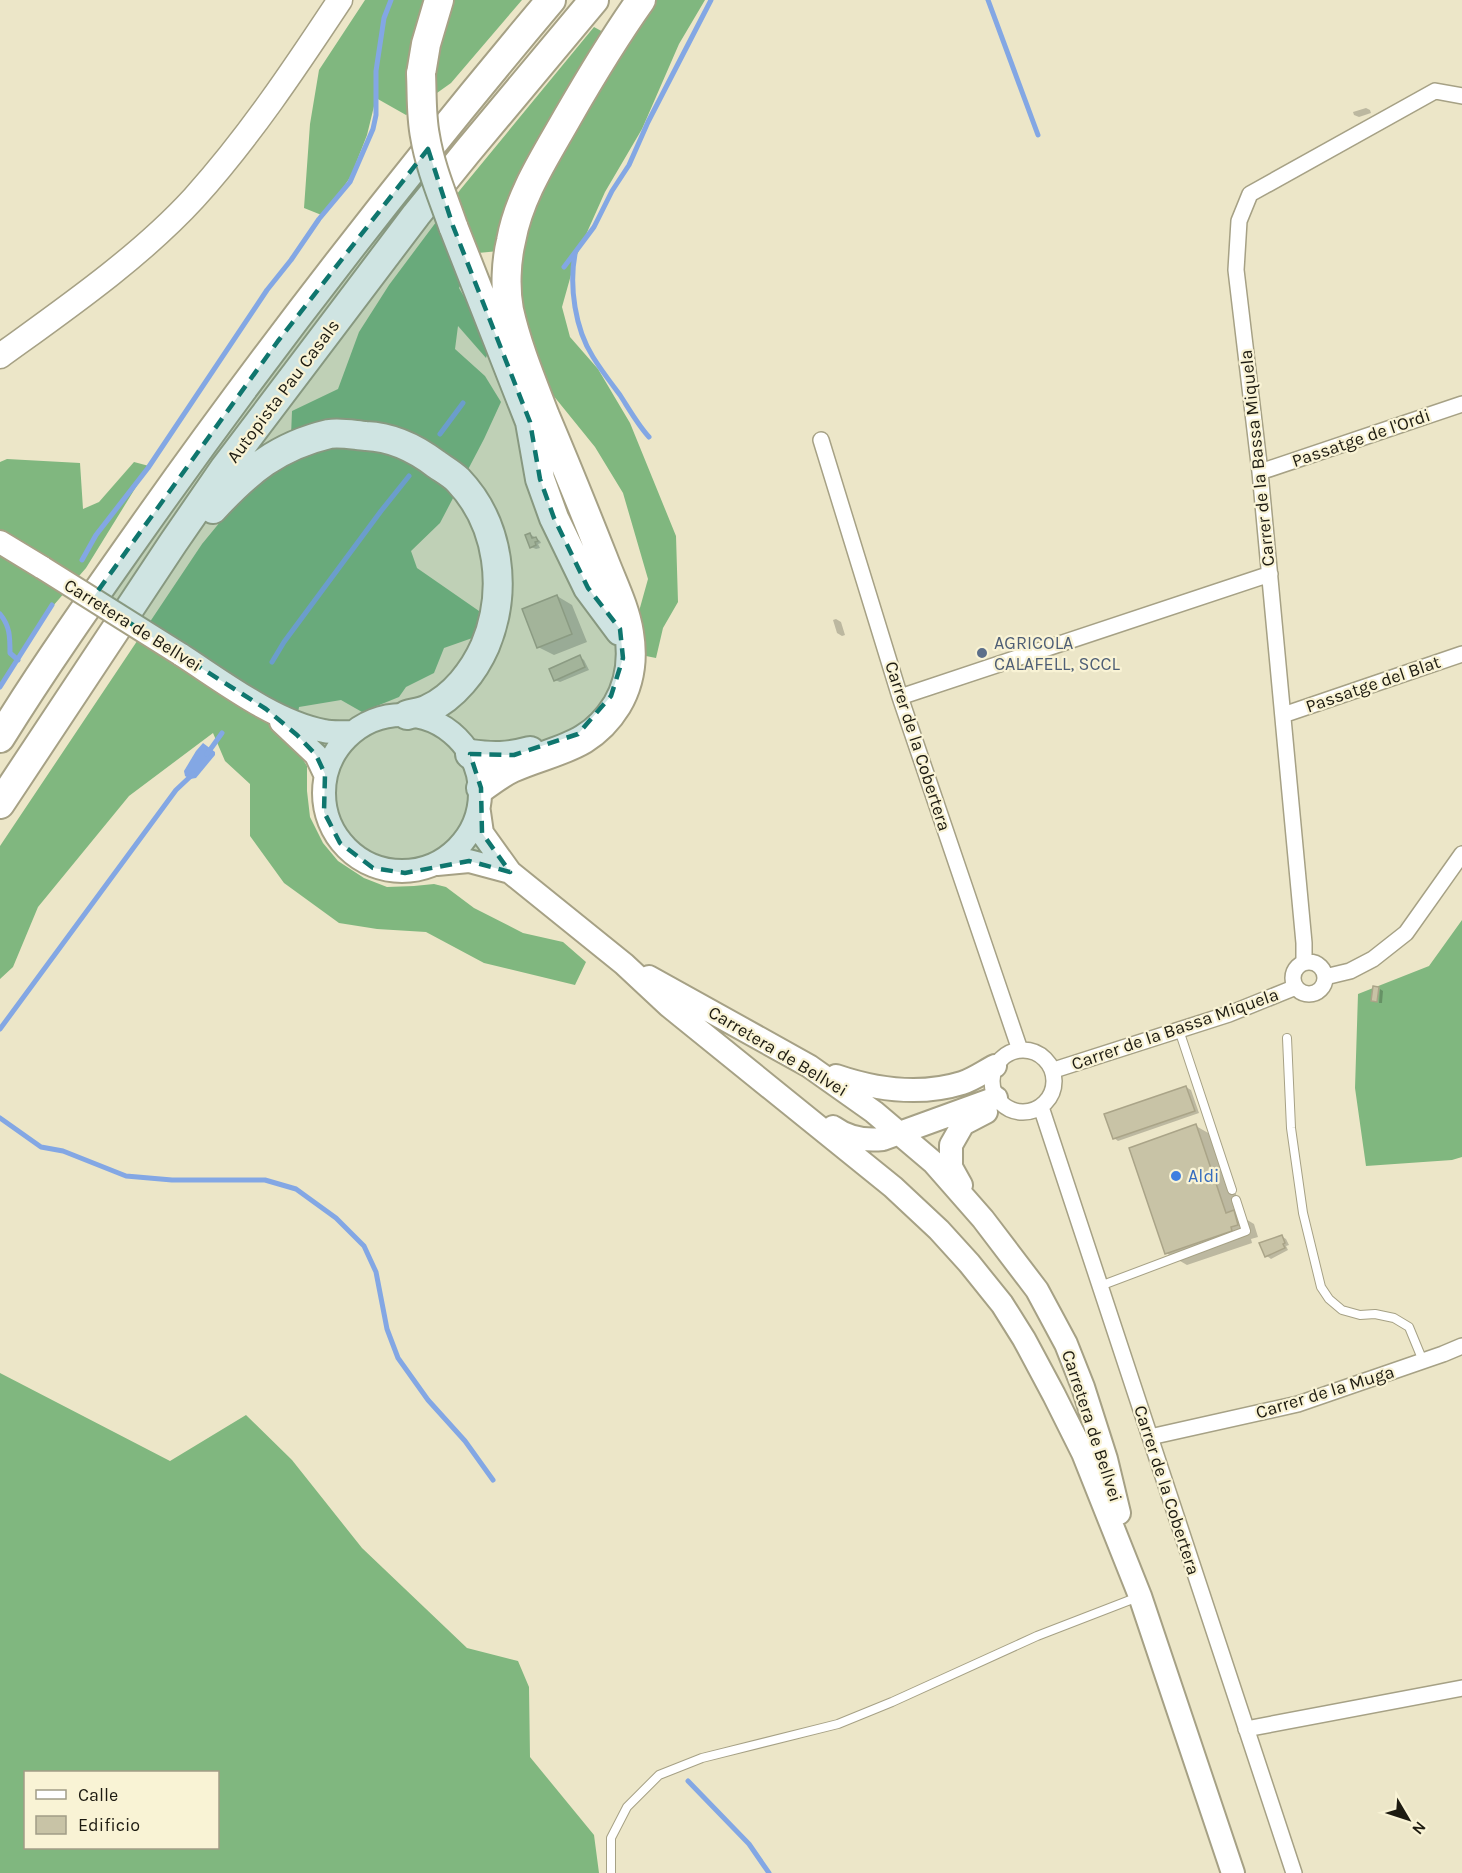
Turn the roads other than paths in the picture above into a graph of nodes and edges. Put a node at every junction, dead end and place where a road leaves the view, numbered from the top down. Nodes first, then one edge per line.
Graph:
1 (340, 0) edge
2 (438, 0) edge
3 (551, 0) edge
4 (594, 0) edge
5 (641, 0) edge
6 (1462, 96) edge
7 (0, 356) edge
8 (1462, 404) edge
9 (821, 440) dead end
10 (1260, 472) junction
11 (0, 542) edge
12 (173, 543) junction
13 (1270, 574) junction
14 (1462, 654) edge
15 (900, 696) junction
16 (266, 709) junction
17 (406, 715) junction
18 (1283, 715) junction
19 (352, 732) junction
20 (0, 738) edge
21 (470, 754) junction
22 (325, 774) junction
23 (480, 800) junction
24 (0, 804) edge
25 (1462, 854) edge
26 (437, 864) junction
27 (510, 872) junction
28 (624, 963) junction
29 (1304, 963) junction
30 (1325, 977) junction
31 (1296, 987) junction
32 (1179, 1030) junction
33 (1287, 1038) dead end
34 (1020, 1050) junction
35 (809, 1066) junction
36 (995, 1066) junction
37 (1054, 1070) junction
38 (751, 1071) junction
39 (1001, 1102) junction
40 (1041, 1107) junction
41 (899, 1133) junction
42 (1232, 1190) dead end
43 (1236, 1200) dead end
44 (984, 1219) junction
45 (1100, 1286) junction
46 (1462, 1346) edge
47 (1423, 1361) junction
48 (1150, 1437) junction
49 (1140, 1596) junction
50 (1462, 1688) edge
51 (1246, 1729) junction
52 (611, 1873) edge
53 (1233, 1873) edge
54 (1294, 1873) edge

1 - 7 main road
2 - 21 highway, bridge
3 - 20 highway, Autopista Pau Casals
4 - 12 highway, Autopista Pau Casals
5 - 23 highway
6 - 10 street, Carrer de la Bassa Miquela
8 - 10 street, Passatge de l'Ordi
9 - 15 street, Carrer de la Cobertera
10 - 13 street, Carrer de la Bassa Miquela
11 - 16 main road, Carretera de Bellvei, bridge
12 - 17 highway
12 - 24 highway, Autopista Pau Casals
13 - 15 street
13 - 18 street, Carrer de la Bassa Miquela
14 - 18 street, Passatge del Blat
15 - 34 street, Carrer de la Cobertera
16 - 19 main road, Carretera de Bellvei
16 - 22 main road, Carretera de Bellvei
17 - 19 main road
17 - 21 main road
18 - 29 street, Carrer de la Bassa Miquela
19 - 22 main road
21 - 23 main road
22 - 26 main road
23 - 26 main road
23 - 27 main road, Carretera de Bellvei
25 - 30 street
26 - 27 main road, Carretera de Bellvei
27 - 28 main road, Carretera de Bellvei
28 - 35 main road, Carretera de Bellvei
28 - 38 main road, Carretera de Bellvei
29 - 30 street
29 - 31 street
30 - 31 street
31 - 32 street, Carrer de la Bassa Miquela
32 - 37 street, Carrer de la Bassa Miquela
32 - 42 lane
33 - 47 lane
34 - 36 street
34 - 37 street
35 - 36 main road
35 - 41 main road, Carretera de Bellvei
36 - 39 street
37 - 40 street
38 - 41 main road
38 - 49 main road, Carretera de Bellvei
39 - 40 street
39 - 41 main road
39 - 44 main road
40 - 45 street, Carrer de la Cobertera
41 - 44 main road, Carretera de Bellvei
43 - 45 lane
44 - 49 main road, Carretera de Bellvei
45 - 48 street, Carrer de la Cobertera
46 - 47 street, Carrer de la Muga
47 - 48 street, Carrer de la Muga
48 - 51 street, Carrer de la Cobertera
49 - 52 lane
49 - 53 main road, Carretera de Bellvei
50 - 51 street
51 - 54 street, Carrer de la Cobertera

